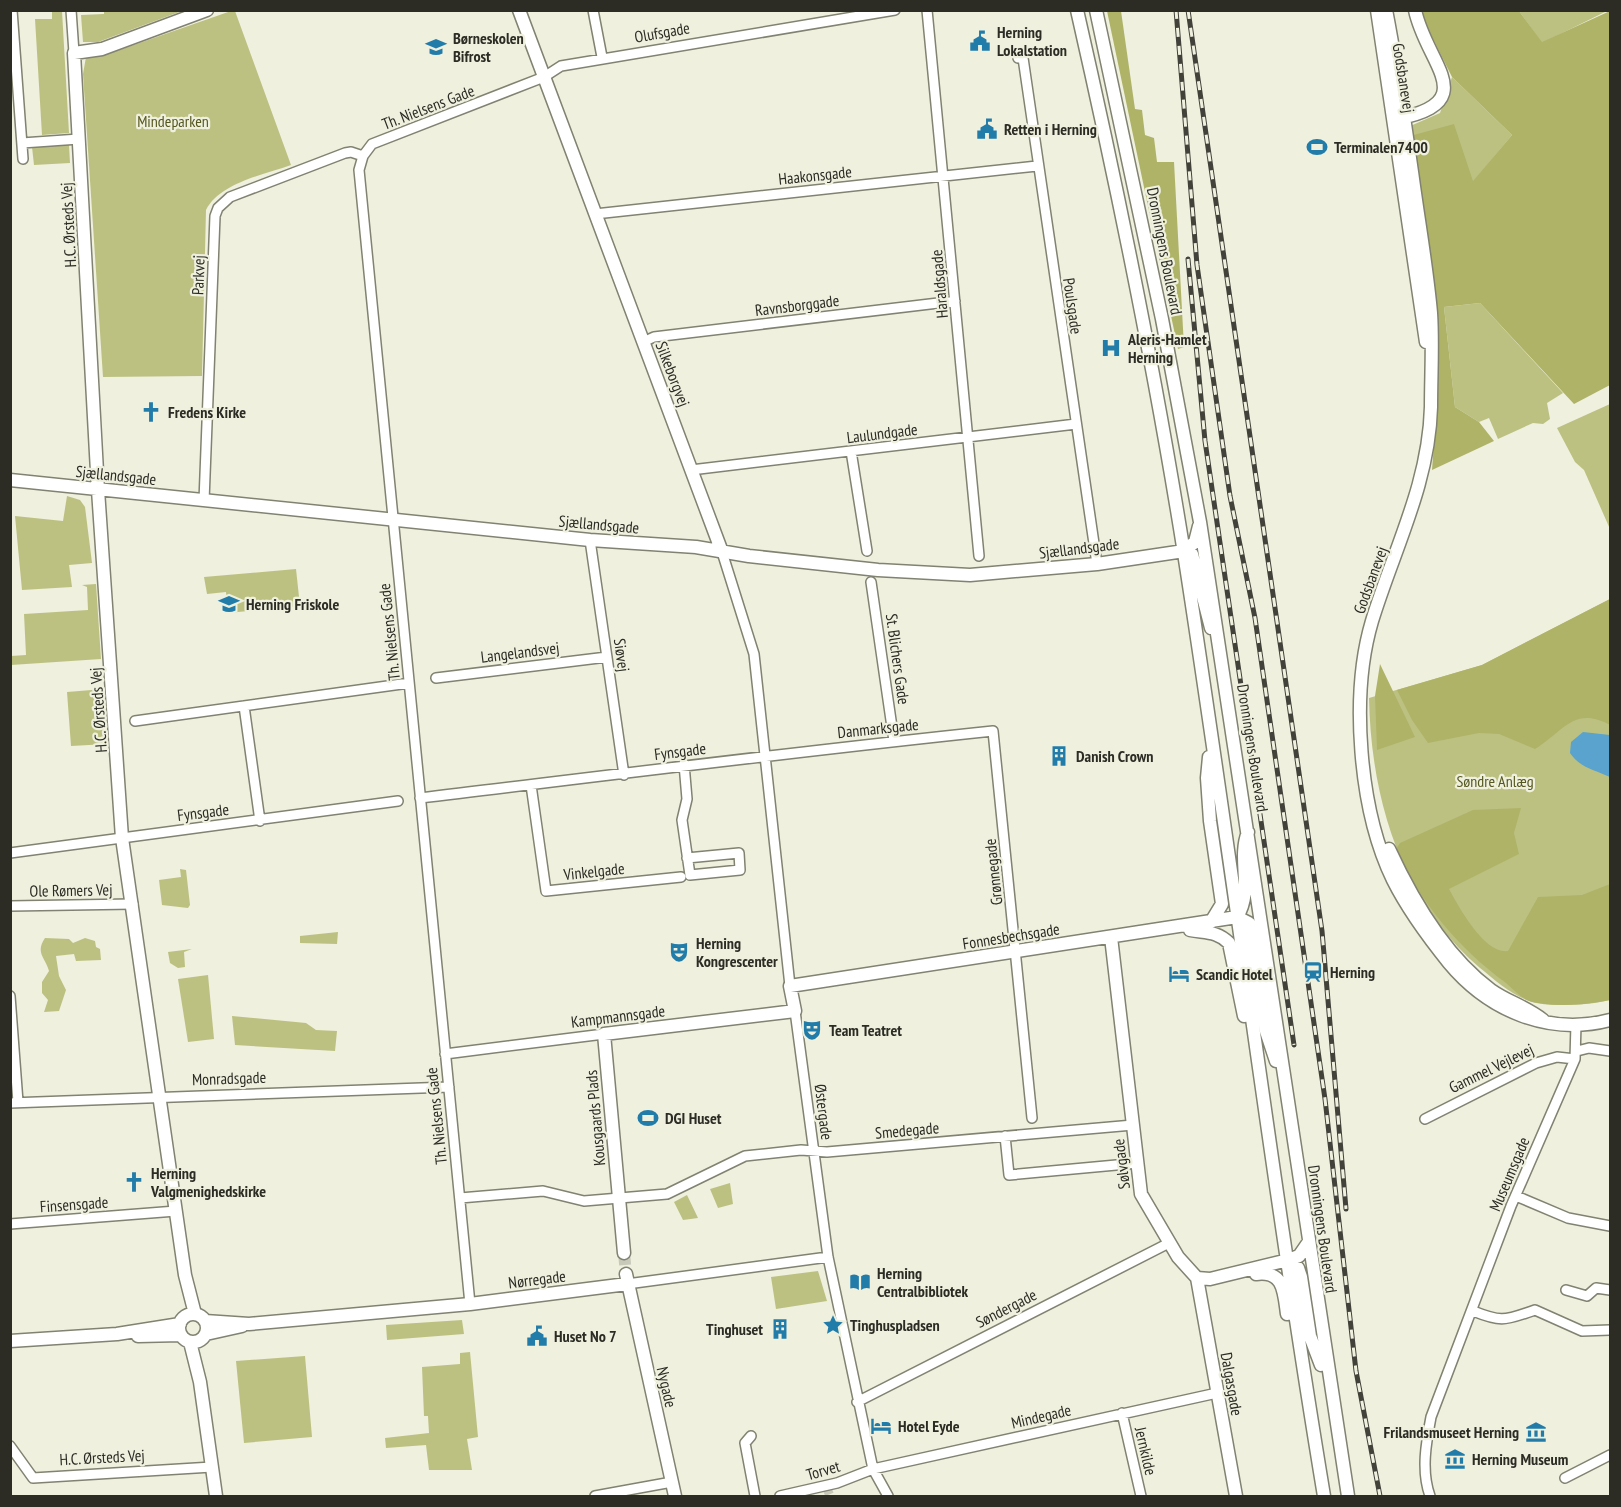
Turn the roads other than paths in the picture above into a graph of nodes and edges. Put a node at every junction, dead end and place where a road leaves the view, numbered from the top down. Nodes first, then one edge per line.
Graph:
1 (12, 10) edge
2 (71, 10) edge
3 (207, 10) edge
4 (519, 10) edge
5 (593, 10) edge
6 (896, 10) edge
7 (927, 10) edge
8 (1077, 10) edge
9 (1096, 10) edge
10 (1377, 10) edge
11 (1386, 10) edge
12 (1415, 10) edge
13 (74, 53) junction
14 (602, 57) junction
15 (1018, 58) dead end
16 (544, 77) junction
17 (1399, 118) junction
18 (79, 139) junction
19 (22, 142) junction
20 (363, 156) junction
21 (23, 159) dead end
22 (1037, 165) junction
23 (945, 176) junction
24 (595, 214) junction
25 (955, 301) junction
26 (644, 342) junction
27 (1076, 424) junction
28 (968, 437) junction
29 (851, 451) junction
30 (691, 470) junction
31 (10, 480) edge
32 (98, 489) junction
33 (204, 501) junction
34 (393, 521) junction
35 (1200, 522) junction
36 (590, 540) junction
37 (867, 551) dead end
38 (1184, 551) junction
39 (722, 552) junction
40 (979, 556) dead end
41 (1096, 564) junction
42 (871, 582) dead end
43 (1221, 650) junction
44 (607, 657) junction
45 (436, 678) dead end
46 (409, 683) junction
47 (244, 706) junction
48 (135, 721) dead end
49 (993, 731) joint
50 (1212, 738) junction
51 (894, 741) junction
52 (766, 756) junction
53 (684, 764) junction
54 (624, 775) junction
55 (531, 784) junction
56 (420, 798) junction
57 (398, 801) dead end
58 (261, 821) junction
59 (1248, 831) junction
60 (122, 838) junction
61 (10, 853) edge
62 (687, 858) junction
63 (681, 878) dead end
64 (133, 904) junction
65 (10, 906) edge
66 (1237, 917) junction
67 (1211, 922) junction
68 (1180, 928) junction
69 (1111, 937) junction
70 (1016, 951) junction
71 (790, 986) junction
72 (11, 999) edge
73 (795, 1011) junction
74 (1611, 1020) edge
75 (1576, 1024) junction
76 (604, 1034) junction
77 (1257, 1049) junction
78 (1611, 1052) edge
79 (445, 1053) junction
80 (1576, 1055) junction
81 (449, 1086) junction
82 (1286, 1091) junction
83 (161, 1095) junction
84 (14, 1102) edge
85 (1032, 1118) dead end
86 (1425, 1119) dead end
87 (1133, 1125) junction
88 (1005, 1136) junction
89 (813, 1151) junction
90 (1138, 1163) junction
91 (1516, 1196) junction
92 (460, 1198) junction
93 (619, 1198) junction
94 (176, 1211) junction
95 (10, 1224) edge
96 (1611, 1226) edge
97 (1169, 1243) junction
98 (1308, 1243) junction
99 (624, 1253) tunnel mouth
100 (828, 1257) junction
101 (1287, 1260) junction
102 (1234, 1274) junction
103 (1197, 1278) junction
104 (627, 1279) junction
105 (1566, 1290) dead end
106 (1611, 1290) edge
107 (470, 1304) junction
108 (1473, 1311) junction
109 (193, 1328) junction
110 (1611, 1330) edge
111 (10, 1341) edge
112 (1304, 1376) junction
113 (1330, 1390) junction
114 (1217, 1393) junction
115 (857, 1402) junction
116 (1122, 1413) junction
117 (751, 1436) dead end
118 (10, 1446) edge
119 (1611, 1455) edge
120 (212, 1467) junction
121 (873, 1469) junction
122 (1565, 1478) dead end
123 (672, 1482) junction
124 (216, 1497) edge
125 (595, 1497) edge
126 (675, 1497) edge
127 (755, 1497) edge
128 (780, 1497) edge
129 (888, 1497) edge
130 (1141, 1497) edge
131 (1236, 1497) edge
132 (1324, 1497) edge
133 (1348, 1497) edge
134 (1430, 1497) edge

1 - 19 street
2 - 13 street, H.C. Ørsteds Vej
3 - 13 street
4 - 16 street, Silkeborgvej
5 - 14 street
6 - 14 street, Olufsgade
7 - 23 street, Haraldsgade
8 - 38 street
9 - 35 street, Dronningens Boulevard
10 - 17 street, Godsbanevej
11 - 17 street, Godsbanevej
12 - 17 street
13 - 18 street, H.C. Ørsteds Vej
14 - 16 street, Olufsgade
15 - 22 street, Poulsgade
16 - 20 street, Th. Nielsens Gade
16 - 24 street, Silkeborgvej
17 - 75 street, Godsbanevej
18 - 19 street
18 - 32 street, H.C. Ørsteds Vej
19 - 21 street
20 - 33 street, Parkvej
20 - 34 street, Th. Nielsens Gade
22 - 23 street, Haakonsgade
22 - 27 street, Poulsgade
23 - 24 street, Haakonsgade
23 - 25 street, Haraldsgade
24 - 26 street, Silkeborgvej
25 - 26 street, Ravnsborggade
25 - 28 street, Haraldsgade
26 - 30 street, Silkeborgvej
27 - 28 street, Laulundgade
27 - 41 street, Poulsgade
28 - 29 street, Laulundgade
28 - 40 street, Haraldsgade
29 - 30 street, Laulundgade
29 - 37 street
30 - 39 street, Silkeborgvej
31 - 32 street, Sjællandsgade
32 - 33 street, Sjællandsgade
32 - 60 street, H.C. Ørsteds Vej
33 - 34 street, Sjællandsgade
34 - 36 street, Sjællandsgade
34 - 46 street, Th. Nielsens Gade
35 - 38 street
35 - 43 street, Dronningens Boulevard
36 - 39 street, Sjællandsgade
36 - 44 street, Siøvej
38 - 41 street, Sjællandsgade
38 - 43 street
38 - 50 street
39 - 41 street, Sjællandsgade
39 - 52 street, Silkeborgvej
42 - 51 street, St. Blichers Gade
43 - 59 street, Dronningens Boulevard
44 - 45 street, Langelandsvej
44 - 54 street, Siøvej
46 - 47 street
46 - 56 street, Th. Nielsens Gade
47 - 48 street
47 - 58 street
49 - 51 street, Danmarksgade
49 - 70 street, Grønnegade
50 - 66 street
50 - 67 street
51 - 52 street, Danmarksgade
52 - 53 street, Fynsgade
52 - 71 street, Østergade
53 - 54 street, Fynsgade
53 - 62 street
54 - 55 street, Fynsgade
55 - 56 street, Fynsgade
55 - 63 street, Vinkelgade
56 - 79 street, Th. Nielsens Gade
57 - 58 street, Fynsgade
58 - 60 street, Fynsgade
59 - 66 street
59 - 82 street, Dronningens Boulevard
60 - 61 street, Fynsgade
60 - 64 street, H.C. Ørsteds Vej
62 - 62 street
64 - 65 street, Ole Rømers Vej
64 - 83 street, H.C. Ørsteds Vej
66 - 67 street, Fonnesbechsgade
66 - 77 street
66 - 82 street
67 - 68 street, Fonnesbechsgade
68 - 69 street, Fonnesbechsgade
68 - 77 street
69 - 70 street, Fonnesbechsgade
69 - 87 street, Sølvgade
70 - 71 street, Fonnesbechsgade
70 - 85 street, Grønnegade
71 - 73 street, Østergade
72 - 84 street
73 - 76 street, Kampmannsgade
73 - 89 street, Østergade
74 - 75 street
75 - 80 street, Museumsgade
76 - 79 street, Kampmannsgade
76 - 93 street, Kousgaards Plads
77 - 101 street
78 - 80 street
79 - 81 street, Th. Nielsens Gade
80 - 86 street, Gammel Vejlevej
80 - 91 street, Museumsgade
81 - 83 street, Monradsgade
81 - 92 street, Th. Nielsens Gade
82 - 98 street, Dronningens Boulevard
83 - 84 street, Monradsgade
83 - 94 street, H.C. Ørsteds Vej
87 - 88 street, Smedegade
87 - 90 street, Sølvgade
88 - 89 street, Smedegade
88 - 90 street
89 - 93 street
89 - 100 street, Østergade
90 - 97 street, Sølvgade
91 - 96 street
91 - 108 street, Museumsgade
92 - 93 street
92 - 107 street, Th. Nielsens Gade
93 - 99 street, Kousgaards Plads
94 - 95 street, Finsensgade
94 - 109 street, H.C. Ørsteds Vej
97 - 103 street, Sølvgade
97 - 115 street, Søndergade
98 - 101 street
98 - 113 street, Dronningens Boulevard
100 - 104 street, Nørregade
100 - 115 street, Østergade
101 - 102 street
101 - 112 street
101 - 113 street
102 - 103 street
102 - 112 street
103 - 114 street, Dalgasgade
104 - 107 street, Nørregade
104 - 123 street, Nygade
105 - 106 street
107 - 109 street, Nørregade
108 - 110 street
108 - 134 street, Museumsgade
109 - 111 street, Nørregade
109 - 120 street, H.C. Ørsteds Vej
112 - 132 street
113 - 133 street, Dronningens Boulevard
114 - 116 street, Mindegade
114 - 131 street, Dalgasgade
115 - 121 street, Østergade
116 - 121 street, Mindegade
116 - 130 street, Jernkilde
117 - 127 street
118 - 120 street, H.C. Ørsteds Vej
119 - 122 street
120 - 124 street, H.C. Ørsteds Vej
121 - 128 street, Torvet
121 - 129 street, Østergade
123 - 125 street
123 - 126 street, Nygade

